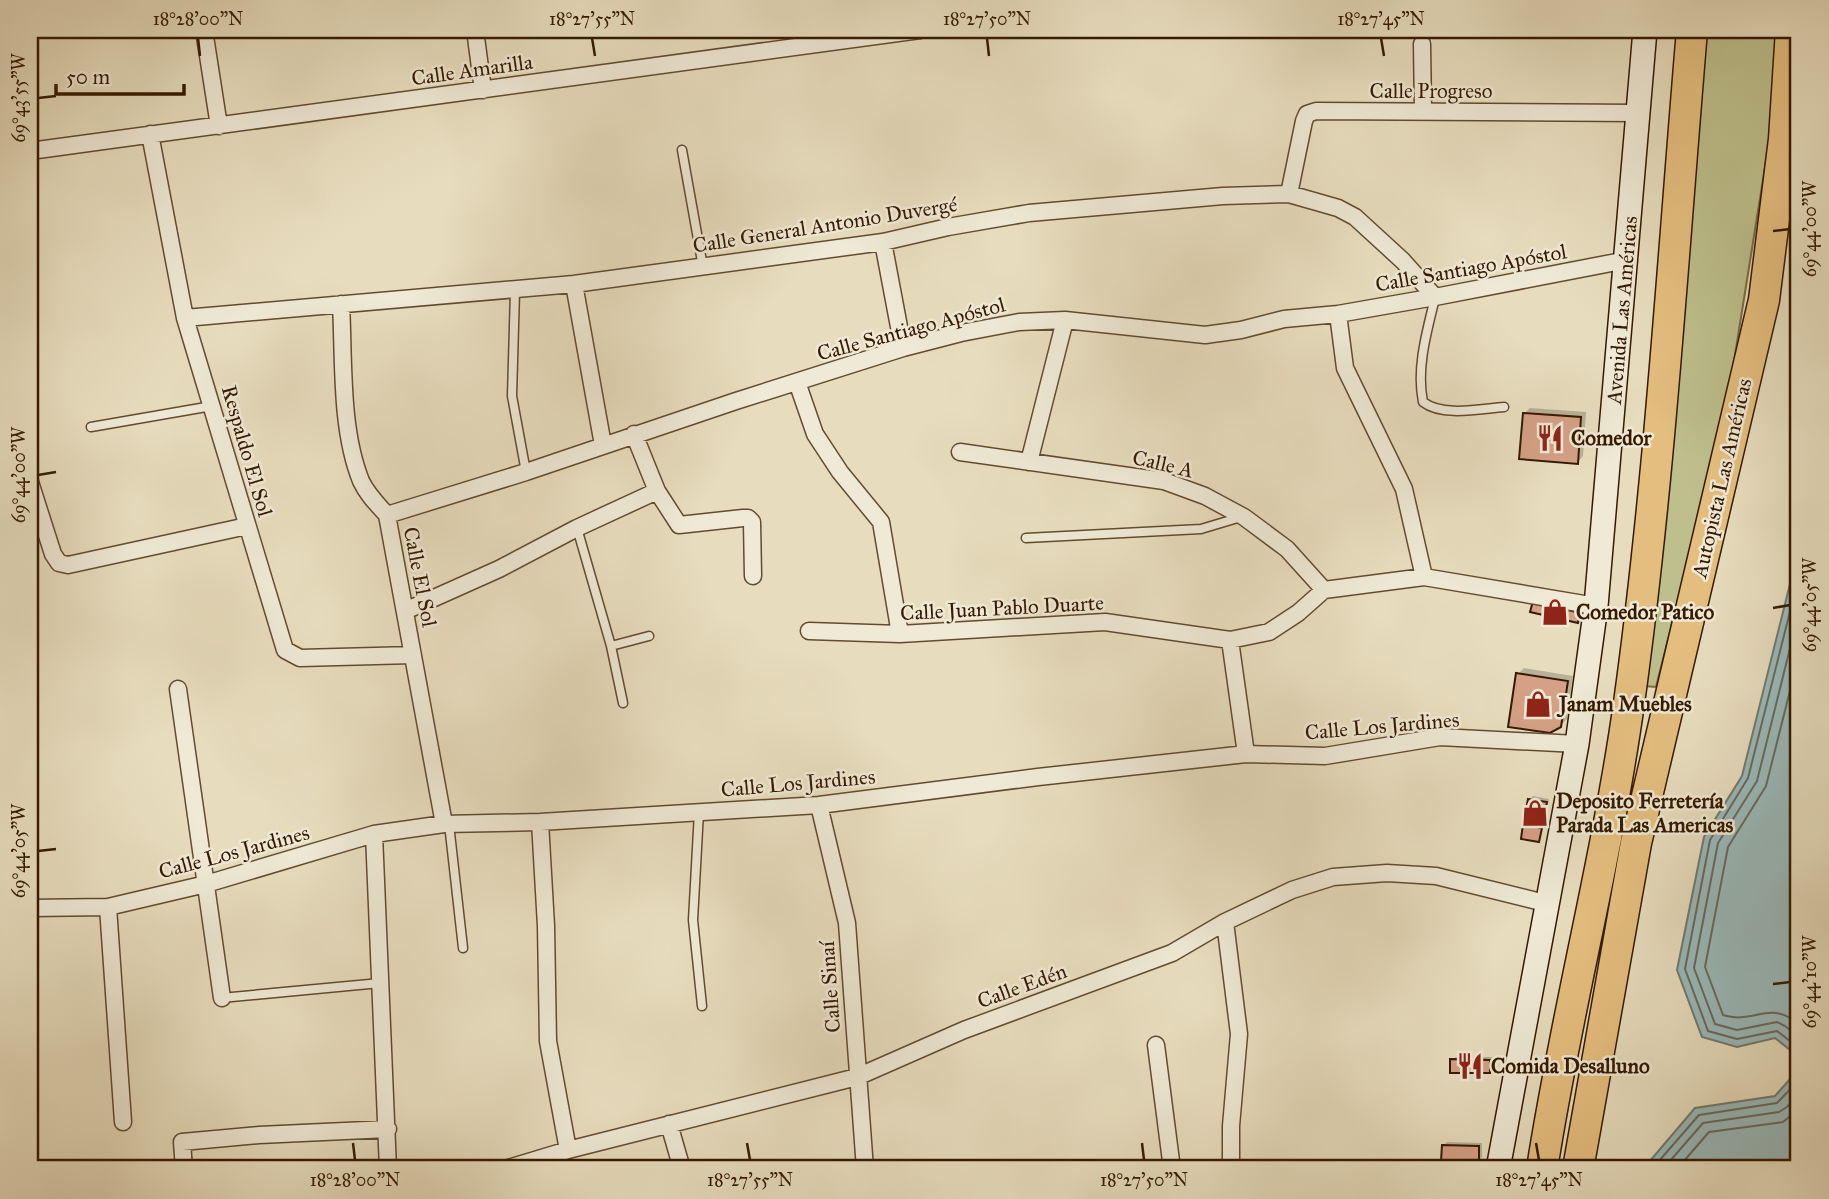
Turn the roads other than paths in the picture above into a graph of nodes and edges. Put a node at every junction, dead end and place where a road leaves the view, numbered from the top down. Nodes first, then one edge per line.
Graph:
1 (204, 30) edge
2 (475, 30) edge
3 (920, 30) edge
4 (1645, 30) edge
5 (1692, 30) edge
6 (1791, 30) edge
7 (1422, 44) dead end
8 (483, 90) junction
9 (1423, 111) junction
10 (1638, 113) junction
11 (219, 126) junction
12 (150, 134) junction
13 (682, 150) dead end
14 (30, 151) edge
15 (1289, 194) junction
16 (883, 242) junction
17 (1627, 260) junction
18 (703, 267) junction
19 (574, 284) junction
20 (515, 291) junction
21 (1436, 297) junction
22 (341, 304) junction
23 (1338, 314) junction
24 (186, 318) junction
25 (1065, 320) junction
26 (904, 348) junction
27 (797, 382) junction
28 (213, 406) junction
29 (1504, 407) dead end
30 (91, 427) dead end
31 (634, 434) junction
32 (603, 445) junction
33 (960, 452) dead end
34 (1028, 462) junction
35 (526, 472) junction
36 (31, 488) edge
37 (657, 491) junction
38 (387, 515) junction
39 (1244, 517) junction
40 (247, 526) junction
41 (577, 528) junction
42 (1026, 538) dead end
43 (753, 576) dead end
44 (1424, 577) junction
45 (1324, 590) junction
46 (1596, 606) junction
47 (405, 611) junction
48 (809, 631) dead end
49 (900, 634) junction
50 (649, 636) dead end
51 (1230, 640) junction
52 (611, 646) junction
53 (414, 655) junction
54 (178, 689) dead end
55 (622, 703) dead end
56 (1577, 744) junction
57 (1246, 754) junction
58 (820, 805) junction
59 (699, 812) junction
60 (540, 822) junction
61 (446, 824) junction
62 (374, 834) junction
63 (206, 884) junction
64 (1549, 904) junction
65 (108, 907) junction
66 (30, 908) edge
67 (1225, 922) junction
68 (463, 948) dead end
69 (380, 983) junction
70 (218, 998) joint
71 (702, 1006) dead end
72 (1156, 1045) dead end
73 (857, 1077) junction
74 (123, 1122) dead end
75 (669, 1124) junction
76 (388, 1129) junction
77 (568, 1150) junction
78 (184, 1169) edge
79 (388, 1169) edge
80 (505, 1169) edge
81 (682, 1169) edge
82 (865, 1169) edge
83 (1172, 1169) edge
84 (1231, 1169) edge
85 (1498, 1169) edge
86 (1542, 1169) edge
87 (1578, 1169) edge

1 - 11 street
2 - 8 street
3 - 8 street, Calle Amarilla
4 - 10 main road, Avenida Las Américas
5 - 86 highway
6 - 87 highway, Autopista Las Américas
7 - 9 street
8 - 11 street, Calle Amarilla
9 - 10 street, Calle Progreso
9 - 15 street, Calle Progreso
10 - 17 main road, Avenida Las Américas
11 - 12 street, Calle Amarilla
12 - 14 street, Calle Amarilla
12 - 24 street, Respaldo El Sol
13 - 18 lane
15 - 16 street, Calle General Antonio Duvergé
15 - 21 street, Calle General Antonio Duvergé
16 - 18 street, Calle General Antonio Duvergé
16 - 26 street
17 - 21 street, Calle Santiago Apóstol
17 - 46 main road, Avenida Las Américas
18 - 19 street, Calle General Antonio Duvergé
19 - 20 street, Calle General Antonio Duvergé
19 - 32 street
20 - 22 street, Calle General Antonio Duvergé
20 - 35 lane
21 - 23 street, Calle Santiago Apóstol
21 - 29 lane
22 - 24 street, Calle General Antonio Duvergé
22 - 38 street, Calle El Sol
23 - 25 street, Calle Santiago Apóstol
23 - 44 street
24 - 28 street, Respaldo El Sol
25 - 26 street, Calle Santiago Apóstol
25 - 34 street
26 - 27 street, Calle Santiago Apóstol
27 - 31 street, Calle Santiago Apóstol
27 - 49 street
28 - 30 lane
28 - 40 street, Respaldo El Sol
31 - 32 street, Calle Santiago Apóstol
31 - 37 street
32 - 35 street, Calle Santiago Apóstol
33 - 34 street, Calle A
34 - 39 street, Calle A
35 - 38 street, Calle Santiago Apóstol
36 - 40 street
37 - 41 street
37 - 43 street
38 - 47 street, Calle El Sol
39 - 42 lane
39 - 45 street, Calle A
40 - 53 street, Respaldo El Sol
41 - 47 street
41 - 52 lane
44 - 45 street
44 - 46 street
45 - 51 street, Calle Juan Pablo Duarte
46 - 56 main road, Avenida Las Américas
47 - 53 street, Calle El Sol
48 - 49 street, Calle Juan Pablo Duarte
49 - 51 street, Calle Juan Pablo Duarte
50 - 52 lane
51 - 57 street
52 - 55 lane
53 - 61 street, Calle El Sol
54 - 63 street
56 - 57 street, Calle Los Jardines
56 - 64 main road, Avenida Las Américas
57 - 58 street, Calle Los Jardines
58 - 59 street, Calle Los Jardines
58 - 73 street, Calle Sinaí
59 - 60 street, Calle Los Jardines
59 - 71 lane
60 - 61 street, Calle Los Jardines
60 - 77 street
61 - 62 street, Calle Los Jardines
61 - 68 lane
62 - 63 street, Calle Los Jardines
62 - 69 street
63 - 65 street, Calle Los Jardines
63 - 70 street
64 - 67 street, Calle Edén
64 - 85 main road, Avenida Las Américas
65 - 66 street, Calle Los Jardines
65 - 74 street
67 - 73 street, Calle Edén
67 - 84 street
69 - 70 lane
69 - 76 street
72 - 83 street
73 - 75 street, Calle Edén
73 - 82 street, Calle Sinaí
75 - 77 street, Calle Edén
75 - 81 street
76 - 78 street
76 - 79 street
77 - 80 street, Calle Edén

